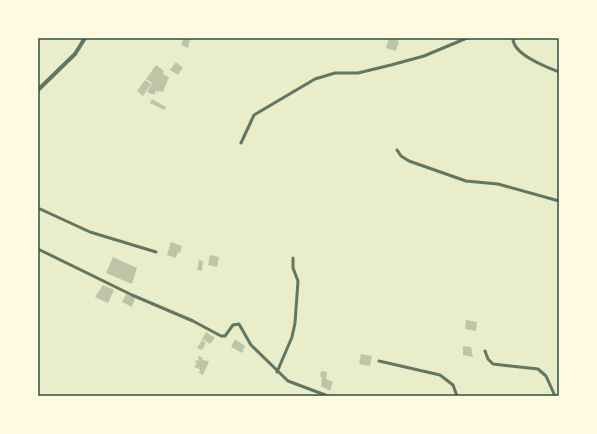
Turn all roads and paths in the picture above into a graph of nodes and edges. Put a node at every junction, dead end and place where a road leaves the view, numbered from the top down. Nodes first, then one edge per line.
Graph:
1 (85, 38) edge
2 (466, 38) edge
3 (513, 38) edge
4 (559, 72) edge
5 (38, 89) edge
6 (241, 144) dead end
7 (397, 150) dead end
8 (559, 201) edge
9 (38, 208) edge
10 (38, 249) edge
11 (156, 252) dead end
12 (293, 258) dead end
13 (485, 351) dead end
14 (379, 361) dead end
15 (277, 372) junction
16 (328, 396) edge
17 (457, 396) edge
18 (554, 396) edge

1 - 5 street
2 - 6 street
3 - 4 street
7 - 8 street
9 - 11 street
10 - 15 street
12 - 15 street
13 - 18 street
14 - 17 street
15 - 16 street

